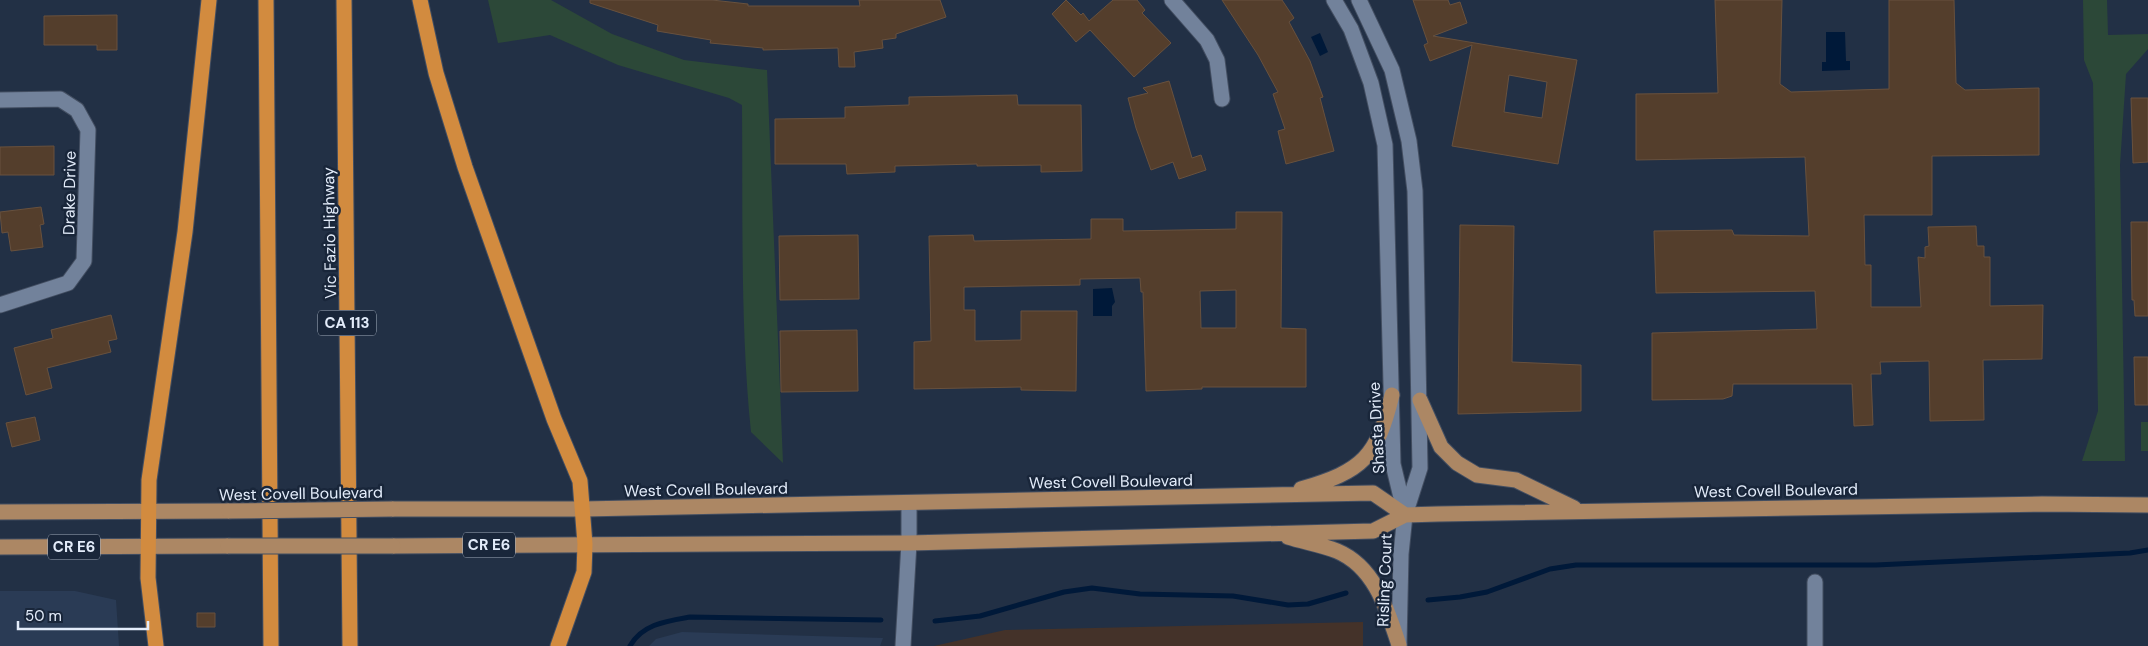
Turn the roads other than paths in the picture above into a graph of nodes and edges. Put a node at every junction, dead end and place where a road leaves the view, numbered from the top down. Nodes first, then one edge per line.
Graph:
1 (209, 0) edge
2 (266, 0) edge
3 (344, 0) edge
4 (420, 0) edge
5 (1172, 0) edge
6 (1334, 0) edge
7 (1359, 0) edge
8 (1222, 99) dead end
9 (0, 100) edge
10 (0, 304) edge
11 (1392, 395) junction
12 (1420, 400) junction
13 (1284, 494) junction
14 (909, 503) junction
15 (2148, 505) edge
16 (583, 509) junction
17 (1577, 510) junction
18 (148, 512) junction
19 (3, 513) edge
20 (1405, 515) junction
21 (1280, 534) junction
22 (909, 542) junction
23 (585, 544) junction
24 (0, 547) edge
25 (148, 547) junction
26 (1815, 582) dead end
27 (1399, 645) edge
28 (156, 646) edge
29 (271, 646) edge
30 (350, 646) edge
31 (558, 646) edge
32 (903, 646) edge
33 (1815, 646) edge

1 - 18 highway
2 - 29 highway
3 - 30 highway, Vic Fazio Highway / CA 113
4 - 16 highway
5 - 8 street
6 - 11 street, Shasta Drive
7 - 12 street
9 - 10 street, Drake Drive
11 - 13 main road
11 - 20 street, Shasta Drive
12 - 17 main road
12 - 20 street
13 - 14 main road, West Covell Boulevard / CR E6
13 - 20 main road, West Covell Boulevard / CR E6
14 - 16 main road, West Covell Boulevard / CR E6
14 - 22 street
15 - 17 main road, West Covell Boulevard / CR E6
16 - 18 main road, West Covell Boulevard / CR E6, bridge
16 - 23 highway
17 - 20 main road, West Covell Boulevard / CR E6
18 - 19 main road, West Covell Boulevard / CR E6
18 - 25 highway
20 - 21 main road, West Covell Boulevard / CR E6
20 - 27 street, Risling Court
21 - 22 main road, West Covell Boulevard / CR E6
21 - 27 main road
22 - 23 main road, West Covell Boulevard / CR E6
22 - 32 street
23 - 25 main road, West Covell Boulevard / CR E6, bridge
23 - 31 highway
24 - 25 main road, West Covell Boulevard / CR E6
25 - 28 highway
26 - 33 street

